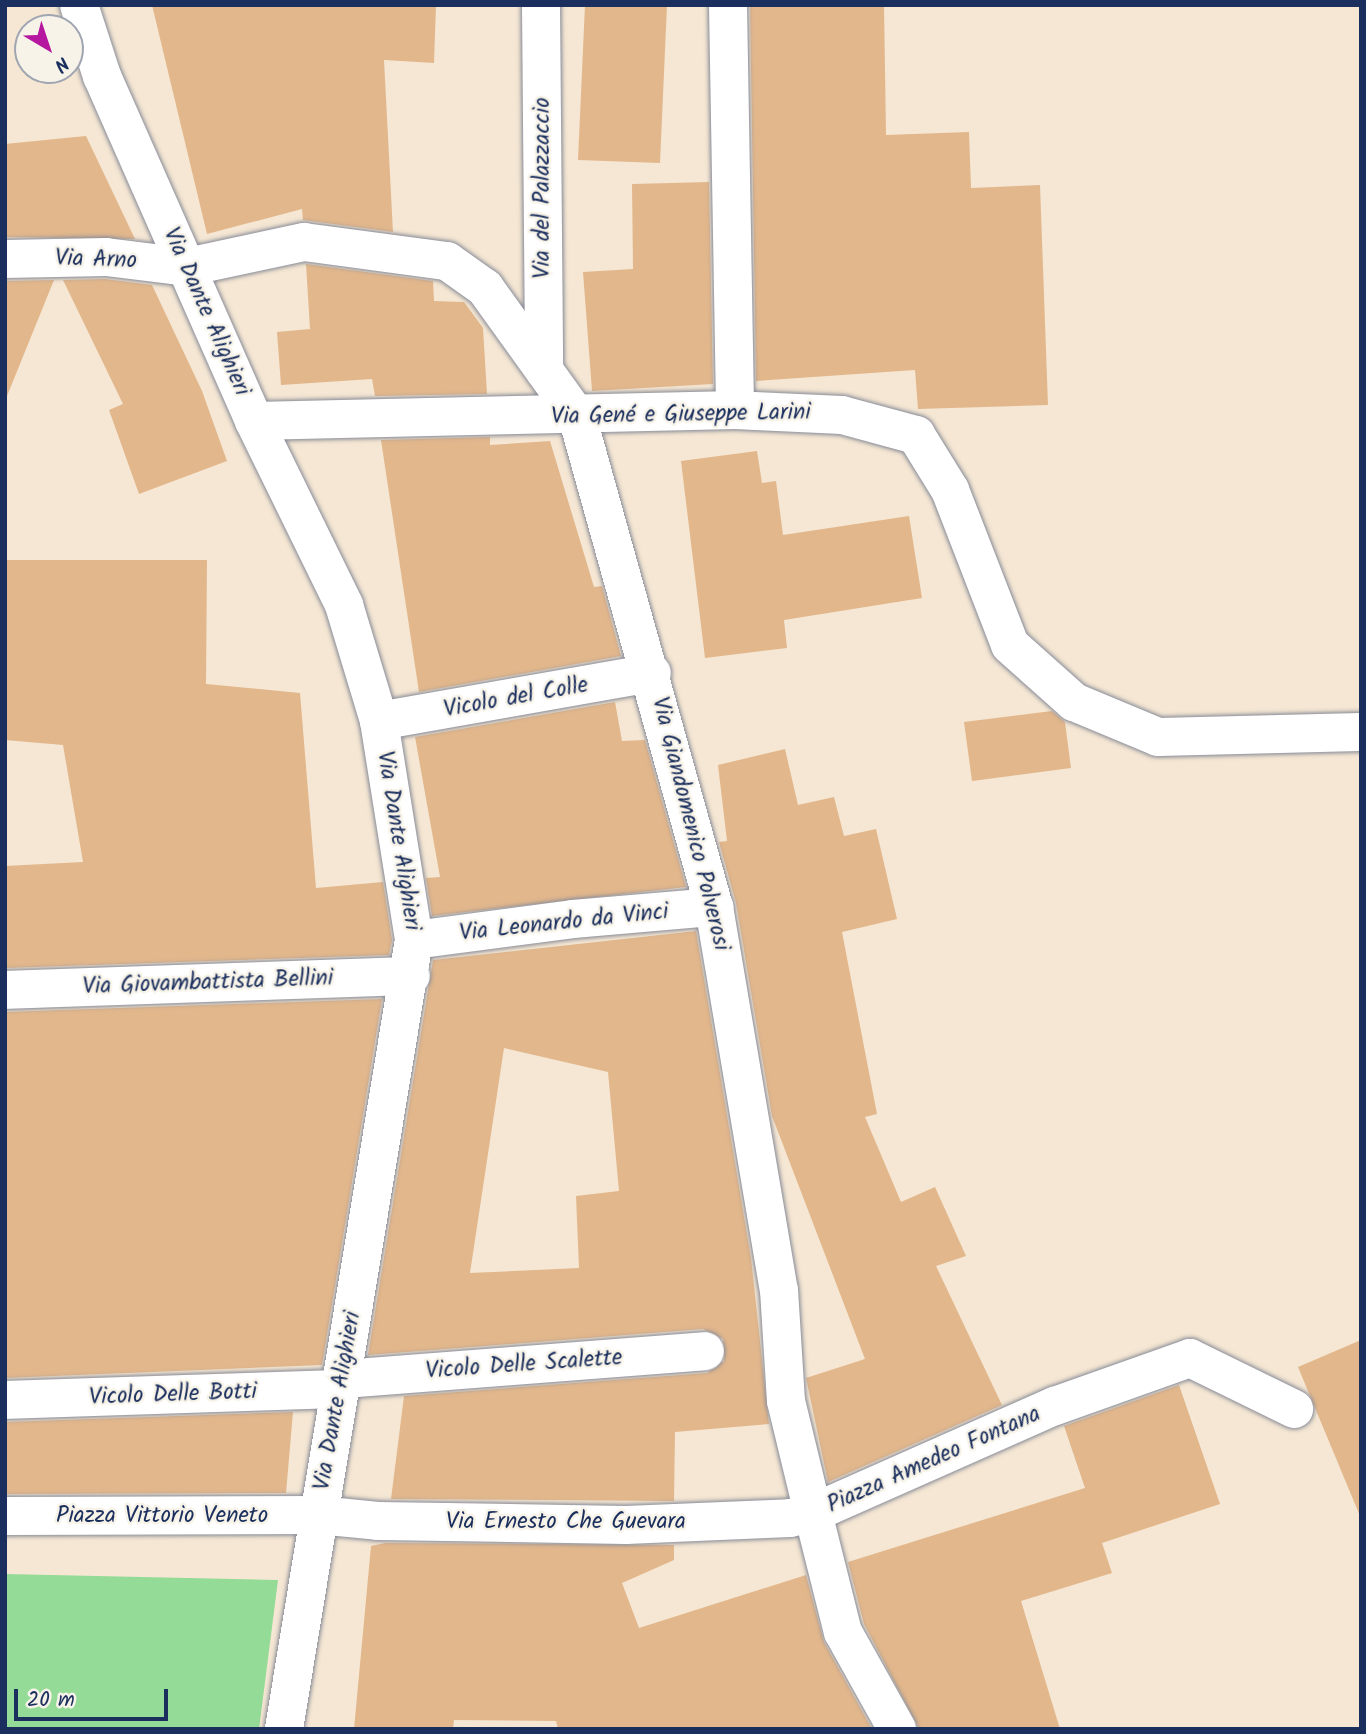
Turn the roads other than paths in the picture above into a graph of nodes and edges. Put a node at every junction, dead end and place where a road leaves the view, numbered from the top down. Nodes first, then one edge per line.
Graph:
1 (79, 5) edge
2 (541, 5) edge
3 (728, 5) edge
4 (5, 258) edge
5 (187, 267) junction
6 (544, 370) junction
7 (735, 411) junction
8 (577, 416) junction
9 (254, 421) junction
10 (652, 673) junction
11 (379, 721) junction
12 (1361, 732) edge
13 (714, 907) junction
14 (412, 958) junction
15 (5, 990) edge
16 (705, 1351) dead end
17 (342, 1384) junction
18 (5, 1400) edge
19 (1294, 1409) dead end
20 (813, 1513) junction
21 (5, 1516) edge
22 (318, 1516) junction
23 (284, 1729) edge
24 (897, 1729) edge

1 - 5 street, Via Dante Alighieri
2 - 6 street, Via del Palazzaccio
3 - 7 street
4 - 5 street, Via Arno
5 - 6 street, Via Giandomenico Polverosi
5 - 9 street, Via Dante Alighieri
6 - 8 street, Via Giandomenico Polverosi
7 - 8 street, Via Gené e Giuseppe Larini
7 - 12 street, Via Gené e Giuseppe Larini
8 - 9 street, Via Gené e Giuseppe Larini
8 - 10 street, Via Giandomenico Polverosi
9 - 11 street, Via Dante Alighieri
10 - 11 street, Vicolo del Colle
10 - 13 street, Via Giandomenico Polverosi
11 - 14 street, Via Dante Alighieri
13 - 14 street, Via Leonardo da Vinci
13 - 20 street, Via Giandomenico Polverosi
14 - 15 street, Via Giovambattista Bellini
14 - 17 street, Via Dante Alighieri
16 - 17 street, Vicolo Delle Scalette
17 - 18 street, Vicolo Delle Botti
17 - 22 street, Via Dante Alighieri
19 - 20 street, Piazza Amedeo Fontana
20 - 22 street, Via Ernesto Che Guevara
20 - 24 street, Via Giandomenico Polverosi
21 - 22 street, Piazza Vittorio Veneto
22 - 23 street, Via Dante Alighieri

